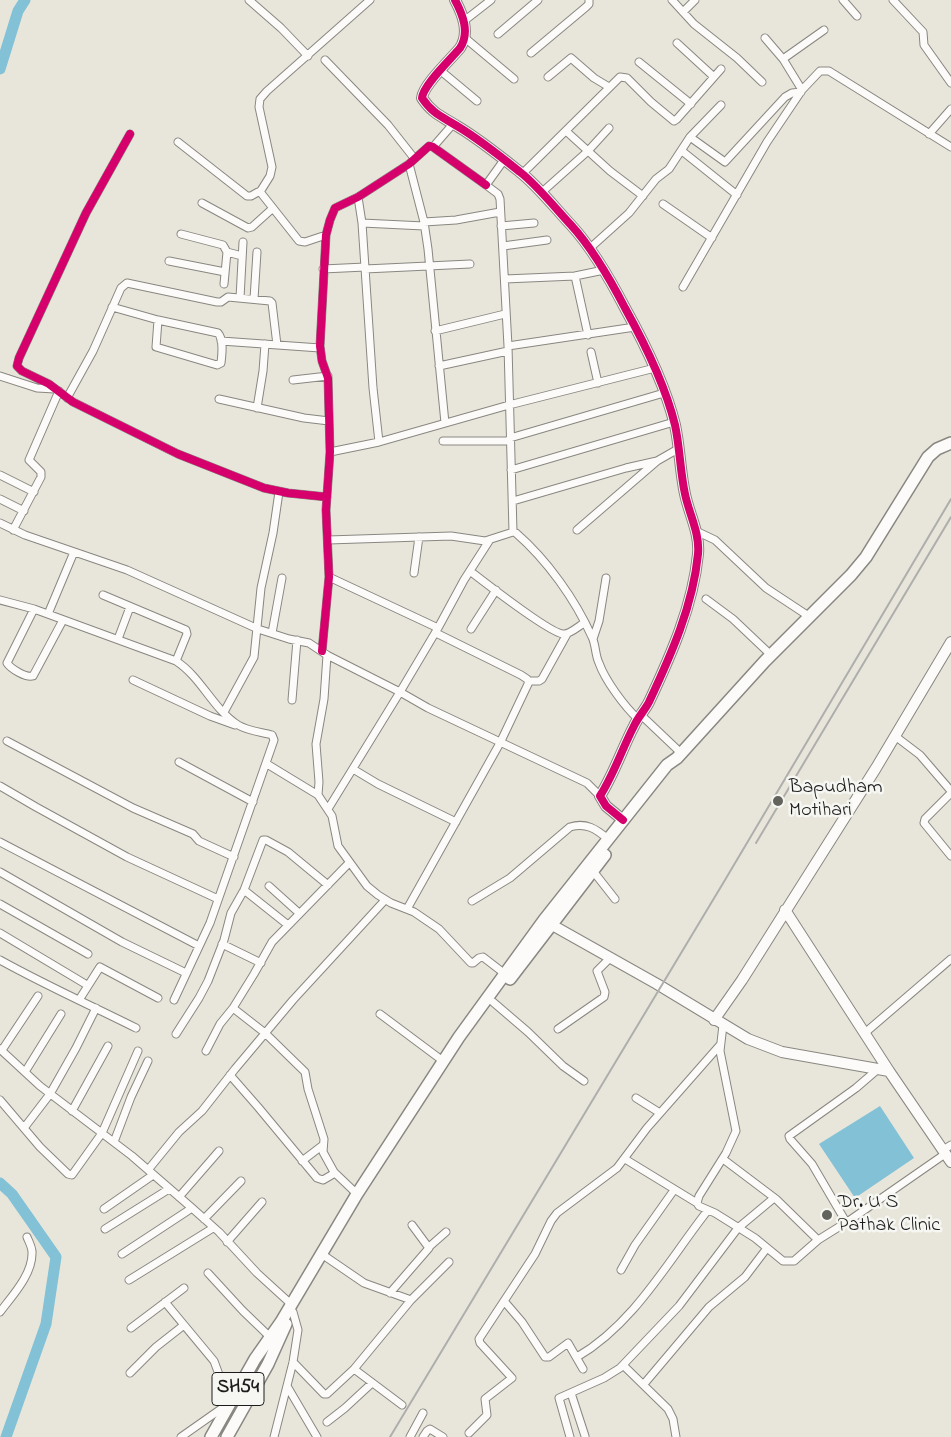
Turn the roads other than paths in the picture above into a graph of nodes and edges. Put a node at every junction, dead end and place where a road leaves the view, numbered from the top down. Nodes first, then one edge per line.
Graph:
1 (249, 0) edge
2 (370, 0) edge
3 (456, 0) edge
4 (491, 0) edge
5 (538, 0) edge
6 (589, 0) edge
7 (672, 0) edge
8 (695, 0) edge
9 (843, 0) edge
10 (893, 0) edge
11 (683, 12) junction
12 (857, 16) dead end
13 (464, 21) junction
14 (824, 30) dead end
15 (498, 34) dead end
16 (465, 38) junction
17 (765, 38) dead end
18 (677, 43) dead end
19 (531, 53) dead end
20 (308, 56) junction
21 (783, 59) junction
22 (325, 60) dead end
23 (639, 62) dead end
24 (721, 68) dead end
25 (441, 71) junction
26 (548, 77) dead end
27 (714, 77) junction
28 (514, 79) dead end
29 (762, 82) dead end
30 (951, 83) edge
31 (609, 87) junction
32 (802, 91) junction
33 (477, 102) dead end
34 (691, 104) junction
35 (721, 104) dead end
36 (951, 109) edge
37 (453, 124) junction
38 (609, 128) dead end
39 (566, 131) junction
40 (130, 134) dead end
41 (929, 134) junction
42 (690, 137) junction
43 (178, 142) dead end
44 (951, 146) edge
45 (433, 147) junction
46 (588, 151) junction
47 (682, 151) junction
48 (504, 160) junction
49 (412, 161) junction
50 (522, 174) junction
51 (486, 185) junction
52 (260, 192) junction
53 (541, 194) junction
54 (738, 195) junction
55 (643, 196) junction
56 (358, 197) junction
57 (202, 203) dead end
58 (663, 204) dead end
59 (273, 208) junction
60 (500, 212) junction
61 (362, 223) junction
62 (424, 224) junction
63 (534, 224) dead end
64 (501, 226) junction
65 (181, 234) dead end
66 (326, 235) junction
67 (712, 238) junction
68 (547, 240) dead end
69 (243, 242) dead end
70 (503, 246) junction
71 (589, 249) junction
72 (228, 252) junction
73 (257, 252) dead end
74 (242, 256) junction
75 (169, 261) dead end
76 (470, 264) dead end
77 (430, 266) junction
78 (365, 268) junction
79 (323, 269) junction
80 (604, 270) junction
81 (226, 272) junction
82 (575, 276) junction
83 (505, 279) junction
84 (224, 284) dead end
85 (683, 287) dead end
86 (240, 298) junction
87 (254, 299) junction
88 (112, 307) junction
89 (505, 314) junction
90 (158, 320) junction
91 (635, 327) junction
92 (435, 331) junction
93 (588, 335) junction
94 (221, 341) junction
95 (265, 344) junction
96 (277, 345) junction
97 (320, 348) junction
98 (508, 349) junction
99 (591, 352) dead end
100 (439, 366) junction
101 (655, 368) junction
102 (0, 376) edge
103 (328, 376) junction
104 (293, 380) dead end
105 (598, 383) junction
106 (57, 390) junction
107 (664, 393) junction
108 (67, 398) junction
109 (219, 399) dead end
110 (509, 404) junction
111 (257, 408) junction
112 (329, 421) junction
113 (674, 422) junction
114 (445, 423) junction
115 (510, 439) junction
116 (443, 441) dead end
117 (379, 442) junction
118 (951, 443) edge
119 (678, 449) junction
120 (330, 452) junction
121 (658, 460) junction
122 (512, 470) junction
123 (0, 475) edge
124 (34, 492) junction
125 (278, 492) junction
126 (327, 497) junction
127 (0, 499) edge
128 (513, 500) junction
129 (24, 511) junction
130 (0, 523) edge
131 (14, 530) junction
132 (577, 530) dead end
133 (696, 531) junction
134 (513, 532) junction
135 (419, 537) junction
136 (328, 540) junction
137 (489, 541) junction
138 (74, 552) junction
139 (470, 571) junction
140 (414, 573) dead end
141 (329, 577) junction
142 (282, 578) dead end
143 (606, 578) dead end
144 (496, 590) junction
145 (103, 595) dead end
146 (706, 599) dead end
147 (0, 600) edge
148 (130, 607) junction
149 (34, 608) junction
150 (48, 614) junction
151 (810, 617) junction
152 (63, 620) junction
153 (584, 622) junction
154 (258, 628) junction
155 (471, 629) dead end
156 (437, 631) junction
157 (272, 633) junction
158 (567, 634) junction
159 (118, 639) junction
160 (593, 639) junction
161 (297, 640) junction
162 (951, 642) edge
163 (325, 653) junction
164 (771, 655) junction
165 (176, 661) junction
166 (133, 680) dead end
167 (528, 681) junction
168 (400, 692) junction
169 (292, 700) dead end
170 (224, 712) junction
171 (639, 717) junction
172 (239, 726) junction
173 (895, 736) junction
174 (7, 741) dead end
175 (500, 742) junction
176 (679, 755) junction
177 (179, 762) dead end
178 (267, 764) junction
179 (354, 769) junction
180 (0, 786) edge
181 (951, 792) edge
182 (318, 795) junction
183 (600, 796) junction
184 (253, 802) junction
185 (328, 809) junction
186 (623, 820) junction
187 (456, 822) junction
188 (608, 838) junction
189 (0, 842) edge
190 (951, 856) edge
191 (234, 857) junction
192 (349, 863) junction
193 (593, 871) junction
194 (0, 872) edge
195 (328, 885) junction
196 (269, 886) dead end
197 (244, 890) junction
198 (615, 899) dead end
199 (218, 900) junction
200 (385, 900) junction
201 (472, 901) dead end
202 (0, 904) edge
203 (407, 909) junction
204 (785, 910) junction
205 (299, 913) junction
206 (549, 922) junction
207 (288, 925) junction
208 (0, 933) edge
209 (222, 944) junction
210 (199, 946) junction
211 (88, 954) dead end
212 (611, 957) junction
213 (951, 959) edge
214 (0, 960) edge
215 (261, 963) junction
216 (186, 973) junction
217 (505, 974) junction
218 (88, 985) junction
219 (38, 996) dead end
220 (158, 998) dead end
221 (79, 1000) junction
222 (174, 1000) dead end
223 (493, 1002) junction
224 (96, 1008) junction
225 (233, 1008) junction
226 (62, 1014) dead end
227 (380, 1014) dead end
228 (719, 1023) junction
229 (136, 1028) dead end
230 (558, 1029) dead end
231 (866, 1032) junction
232 (265, 1033) junction
233 (176, 1034) dead end
234 (720, 1045) junction
235 (108, 1046) dead end
236 (1, 1050) edge
237 (138, 1051) dead end
238 (206, 1051) dead end
239 (148, 1061) dead end
240 (443, 1061) junction
241 (878, 1069) junction
242 (889, 1071) junction
243 (25, 1072) junction
244 (230, 1075) junction
245 (584, 1081) dead end
246 (50, 1094) junction
247 (636, 1098) dead end
248 (0, 1100) edge
249 (72, 1111) junction
250 (660, 1113) junction
251 (24, 1128) junction
252 (102, 1133) junction
253 (114, 1142) junction
254 (323, 1145) junction
255 (219, 1151) dead end
256 (948, 1152) edge
257 (625, 1159) junction
258 (723, 1159) junction
259 (302, 1161) junction
260 (150, 1172) junction
261 (335, 1173) junction
262 (241, 1181) dead end
263 (170, 1189) junction
264 (674, 1190) junction
265 (357, 1194) junction
266 (179, 1197) junction
267 (774, 1198) junction
268 (262, 1202) dead end
269 (696, 1203) junction
270 (192, 1208) junction
271 (104, 1209) dead end
272 (708, 1210) junction
273 (204, 1219) junction
274 (846, 1222) junction
275 (412, 1225) dead end
276 (213, 1228) junction
277 (738, 1228) junction
278 (105, 1229) dead end
279 (446, 1232) dead end
280 (26, 1237) dead end
281 (818, 1240) junction
282 (227, 1242) junction
283 (429, 1247) junction
284 (767, 1248) junction
285 (122, 1254) dead end
286 (326, 1257) junction
287 (449, 1262) dead end
288 (622, 1270) dead end
289 (208, 1273) dead end
290 (129, 1280) dead end
291 (184, 1288) dead end
292 (390, 1292) junction
293 (412, 1300) junction
294 (504, 1301) junction
295 (165, 1302) junction
296 (292, 1308) junction
297 (0, 1312) edge
298 (184, 1325) junction
299 (131, 1328) dead end
300 (270, 1344) junction
301 (577, 1357) junction
302 (293, 1362) junction
303 (623, 1365) junction
304 (354, 1369) junction
305 (583, 1369) dead end
306 (130, 1372) dead end
307 (372, 1383) junction
308 (644, 1384) junction
309 (287, 1386) junction
310 (571, 1393) junction
311 (233, 1398) junction
312 (402, 1405) dead end
313 (423, 1413) dead end
314 (327, 1422) dead end
315 (469, 1433) dead end
316 (585, 1436) edge
317 (181, 1437) edge
318 (211, 1437) edge
319 (220, 1437) edge
320 (227, 1437) edge
321 (274, 1437) edge
322 (317, 1437) edge
323 (410, 1437) edge
324 (423, 1437) edge
325 (443, 1437) edge
326 (570, 1437) edge
327 (676, 1437) edge

1 - 20 street
2 - 20 street
3 - 13 street
4 - 13 street
5 - 15 street
6 - 19 street
7 - 11 street
8 - 11 street
9 - 12 street
10 - 30 street
11 - 29 street
13 - 16 street
14 - 21 street
16 - 25 street
16 - 28 street
17 - 21 street
18 - 27 street
20 - 52 street
21 - 32 street
22 - 49 street
23 - 34 street
24 - 27 street
25 - 33 street
25 - 37 street
26 - 31 street
27 - 34 street
31 - 34 street
31 - 39 street
32 - 41 street
32 - 42 street
32 - 54 street
35 - 42 street
36 - 41 street
37 - 45 street
37 - 48 street
38 - 46 street
39 - 46 street
39 - 50 street
40 - 106 street
41 - 44 street
42 - 47 street
43 - 52 street
45 - 49 street
45 - 51 street
46 - 53 street
46 - 55 street
47 - 54 street
47 - 55 street
48 - 50 street
48 - 51 street
49 - 56 street
49 - 62 street
50 - 53 street
51 - 60 street
52 - 59 street
53 - 71 street
54 - 67 street
55 - 71 street
56 - 61 street
56 - 66 street
57 - 59 street
58 - 67 street
59 - 66 street
60 - 62 street
60 - 64 street
61 - 62 street
61 - 78 street
62 - 77 street
63 - 64 street
64 - 70 street
65 - 72 street
66 - 79 street
67 - 85 street
68 - 70 street
69 - 74 street
70 - 83 street
71 - 80 street
72 - 74 street
72 - 81 street
73 - 87 street
74 - 86 street
75 - 81 street
76 - 77 street
77 - 78 street
77 - 92 street
78 - 79 street
78 - 117 street
79 - 97 street
80 - 82 street
80 - 91 street
81 - 84 street
82 - 83 street
82 - 93 street
83 - 89 street
86 - 87 street
86 - 88 street
87 - 96 street
88 - 90 street
88 - 108 street
89 - 92 street
89 - 98 street
90 - 94 street
90 - 94 street
91 - 93 street
91 - 101 street
92 - 100 street
93 - 98 street
94 - 95 street
95 - 96 street
95 - 111 street
96 - 97 street
97 - 103 street
98 - 100 street
98 - 110 street
99 - 105 street
100 - 114 street
101 - 105 street
101 - 107 street
102 - 106 street
103 - 104 street
103 - 112 street
105 - 110 street
106 - 108 street
106 - 124 street
107 - 113 street
107 - 115 street
108 - 125 street
109 - 111 street
110 - 114 street
110 - 115 street
111 - 112 street
112 - 120 street
113 - 119 street
113 - 122 street
114 - 117 street
115 - 116 street
115 - 122 street
117 - 120 street
118 - 151 main road
119 - 121 street
119 - 133 street
120 - 126 street
121 - 128 street
121 - 132 street
122 - 128 street
123 - 124 street
124 - 129 street
125 - 126 street
125 - 154 street
126 - 136 street
127 - 129 street
128 - 134 street
129 - 131 street
130 - 131 street
131 - 138 street
133 - 151 street
133 - 171 street
134 - 137 street
134 - 153 street
135 - 136 street
135 - 137 street
135 - 140 street
136 - 141 street
137 - 139 street
138 - 150 street
138 - 154 street
139 - 144 street
139 - 156 street
141 - 156 street
141 - 163 street
142 - 157 street
143 - 160 street
144 - 155 street
144 - 158 street
145 - 148 street
146 - 164 street
147 - 149 street
148 - 159 street
148 - 165 street
149 - 150 street
149 - 152 street
150 - 152 street
151 - 164 main road
152 - 159 street
153 - 158 street
153 - 160 street
154 - 157 street
154 - 170 street
156 - 167 street
156 - 168 street
157 - 161 street
158 - 167 street
159 - 165 street
160 - 171 street
161 - 163 street
161 - 169 street
162 - 173 street
163 - 168 street
163 - 182 street
164 - 176 main road
165 - 170 street
166 - 172 street
167 - 175 street
168 - 175 street
168 - 179 street
170 - 172 street
171 - 176 street
171 - 183 street
172 - 178 street
173 - 181 street
173 - 204 street
174 - 191 street
175 - 183 street
175 - 187 street
176 - 186 main road
176 - 193 main road
177 - 184 street
178 - 182 street
178 - 184 street
179 - 185 street
179 - 187 street
180 - 199 street
181 - 190 street
182 - 185 street
183 - 186 street
184 - 191 street
185 - 192 street
186 - 188 main road
187 - 203 street
188 - 201 street
188 - 206 main road
189 - 210 street
191 - 199 street
192 - 195 street
192 - 200 street
193 - 198 street
193 - 206 main road
194 - 216 street
195 - 197 street
195 - 205 street
196 - 205 street
197 - 207 street
197 - 209 street
199 - 210 street
200 - 203 street
200 - 232 street
202 - 211 street
203 - 217 street
204 - 228 street
204 - 231 street
205 - 207 street
206 - 212 street
206 - 217 main road
206 - 223 main road
207 - 215 street
208 - 218 street
209 - 215 street
209 - 233 street
210 - 216 street
212 - 228 street
212 - 230 street
213 - 231 street
214 - 221 street
215 - 225 street
216 - 222 street
217 - 240 main road
218 - 220 street
218 - 221 street
219 - 236 street
221 - 224 street
223 - 245 street
223 - 286 main road
224 - 229 street
224 - 246 street
225 - 232 street
225 - 238 street
226 - 243 street
227 - 240 street
228 - 234 street
228 - 241 street
231 - 242 street
232 - 244 street
232 - 254 street
234 - 250 street
234 - 258 street
235 - 249 street
236 - 243 street
237 - 252 street
239 - 253 street
240 - 265 main road
241 - 242 street
241 - 274 street
242 - 256 street
243 - 246 street
244 - 259 street
244 - 260 street
246 - 249 street
246 - 251 street
247 - 250 street
248 - 251 street
249 - 252 street
250 - 257 street
251 - 252 street
252 - 253 street
253 - 260 street
254 - 259 street
254 - 261 street
255 - 266 street
256 - 274 street
257 - 264 street
257 - 294 street
258 - 267 street
258 - 269 street
259 - 261 street
260 - 263 street
260 - 271 street
261 - 265 street
262 - 273 street
263 - 266 street
263 - 278 street
264 - 269 street
264 - 288 street
265 - 296 main road
266 - 270 street
267 - 277 street
267 - 281 street
268 - 282 street
269 - 272 street
270 - 273 street
270 - 285 street
272 - 277 street
272 - 301 street
273 - 276 street
274 - 281 street
275 - 283 street
276 - 282 street
276 - 290 street
277 - 284 street
277 - 303 street
279 - 283 street
280 - 297 street
281 - 284 street
282 - 296 street
283 - 292 street
284 - 308 street
286 - 292 street
286 - 296 main road
287 - 293 street
289 - 300 street
291 - 295 street
292 - 293 street
293 - 304 street
294 - 301 street
294 - 315 street
295 - 298 street
295 - 299 street
296 - 300 main road
296 - 302 street
298 - 306 street
298 - 311 street
300 - 311 main road, SH54
300 - 319 main road, SH54
300 - 320 main road, SH54
301 - 305 street
302 - 304 street
302 - 309 street
303 - 308 street
303 - 310 street
304 - 307 street
307 - 312 street
307 - 314 street
308 - 327 street
309 - 321 street
309 - 322 street
310 - 316 street
310 - 326 street
311 - 317 street
311 - 318 main road, SH54
313 - 323 street
324 - 325 street

